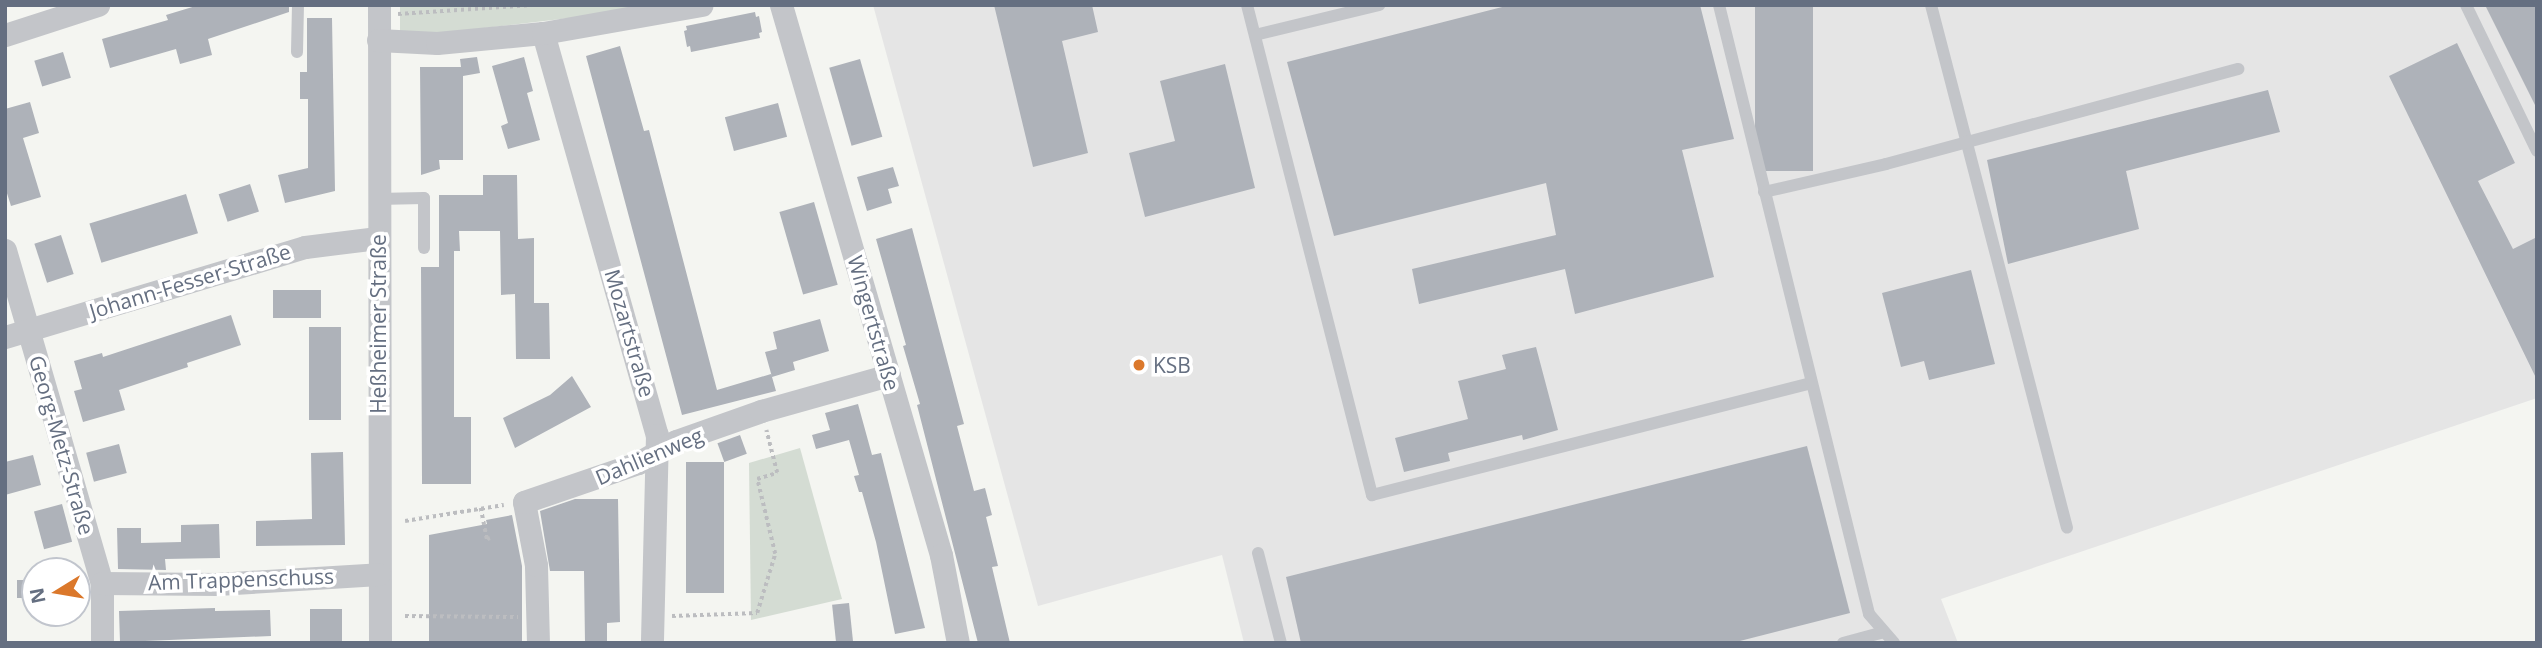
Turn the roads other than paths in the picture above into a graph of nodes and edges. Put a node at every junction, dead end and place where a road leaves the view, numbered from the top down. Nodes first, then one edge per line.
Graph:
1 (98, 5) edge
2 (298, 5) edge
3 (702, 5) edge
4 (781, 5) edge
5 (1247, 5) edge
6 (1379, 5) edge
7 (1719, 5) edge
8 (1931, 5) edge
9 (2466, 5) edge
10 (379, 10) edge
11 (543, 33) junction
12 (5, 34) edge
13 (1255, 35) junction
14 (379, 40) junction
15 (297, 52) dead end
16 (2238, 69) dead end
17 (1967, 142) junction
18 (2537, 151) edge
19 (1764, 192) junction
20 (377, 199) junction
21 (377, 238) junction
22 (424, 248) dead end
23 (5, 250) edge
24 (28, 330) junction
25 (5, 337) edge
26 (889, 375) junction
27 (1810, 383) junction
28 (656, 455) junction
29 (2067, 528) dead end
30 (1258, 553) dead end
31 (379, 574) junction
32 (102, 583) junction
33 (1884, 632) junction
34 (102, 643) edge
35 (380, 643) edge
36 (538, 643) edge
37 (652, 643) edge
38 (958, 643) edge
39 (1281, 643) edge
40 (1843, 643) edge
41 (1894, 643) edge

1 - 12 street
2 - 15 lane
3 - 11 street
4 - 26 street, Wingertstraße
5 - 13 lane
6 - 13 lane
7 - 19 lane
8 - 17 lane
9 - 18 lane
10 - 14 street, Heßheimer Straße
11 - 14 street
11 - 28 street, Mozartstraße
13 - 27 lane
14 - 20 street, Heßheimer Straße
16 - 17 lane
17 - 19 lane
17 - 29 lane
19 - 27 lane
20 - 21 street, Heßheimer Straße
20 - 22 lane
21 - 24 street, Johann-Fesser-Straße
21 - 31 street, Heßheimer Straße
23 - 24 street, Georg-Metz-Straße
24 - 25 street, Johann-Fesser-Straße
24 - 32 street, Georg-Metz-Straße
26 - 28 street, Dahlienweg
26 - 38 street, Wingertstraße
27 - 33 lane
28 - 36 street, Dahlienweg
28 - 37 street, Mozartstraße
30 - 39 lane
31 - 32 street, Am Trappenschuss
31 - 35 street, Heßheimer Straße
32 - 34 street, Georg-Metz-Straße
33 - 40 lane
33 - 41 lane

